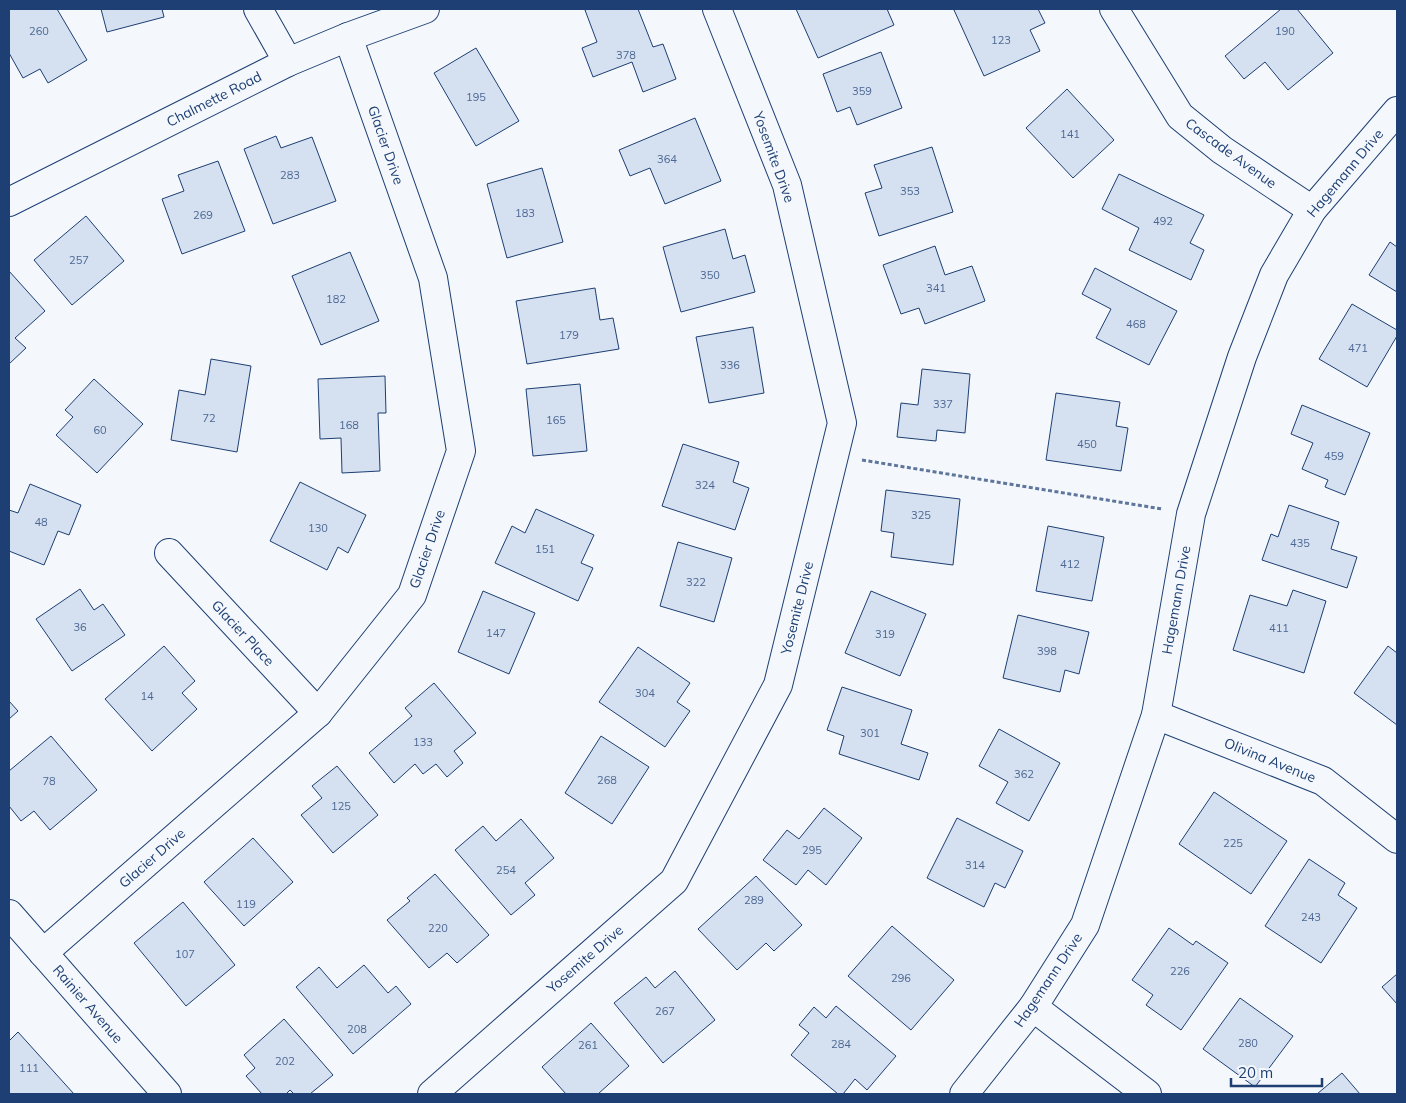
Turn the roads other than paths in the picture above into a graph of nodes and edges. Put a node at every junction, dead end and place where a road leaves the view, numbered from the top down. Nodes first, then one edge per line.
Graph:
1 (258, 9) edge
2 (425, 9) edge
3 (717, 9) edge
4 (1114, 9) edge
5 (348, 37) junction
6 (288, 62) junction
7 (1397, 111) edge
8 (9, 202) edge
9 (1312, 210) junction
10 (169, 553) dead end
11 (318, 714) junction
12 (1156, 715) junction
13 (1397, 839) edge
14 (9, 914) edge
15 (43, 953) junction
16 (1033, 1007) junction
17 (167, 1094) edge
18 (432, 1094) edge
19 (964, 1094) edge
20 (1147, 1094) edge

1 - 6 street
2 - 5 street, Chalmette Road
3 - 18 street, Yosemite Drive
4 - 9 street, Cascade Avenue
5 - 6 street, Chalmette Road
5 - 11 street, Glacier Drive
6 - 8 street, Chalmette Road
7 - 9 street, Hagemann Drive
9 - 12 street, Hagemann Drive
10 - 11 street, Glacier Place
11 - 15 street, Glacier Drive
12 - 13 street, Olivina Avenue
12 - 16 street, Hagemann Drive
14 - 15 street, Rainier Avenue
15 - 17 street, Rainier Avenue
16 - 19 street, Hagemann Drive
16 - 20 street

